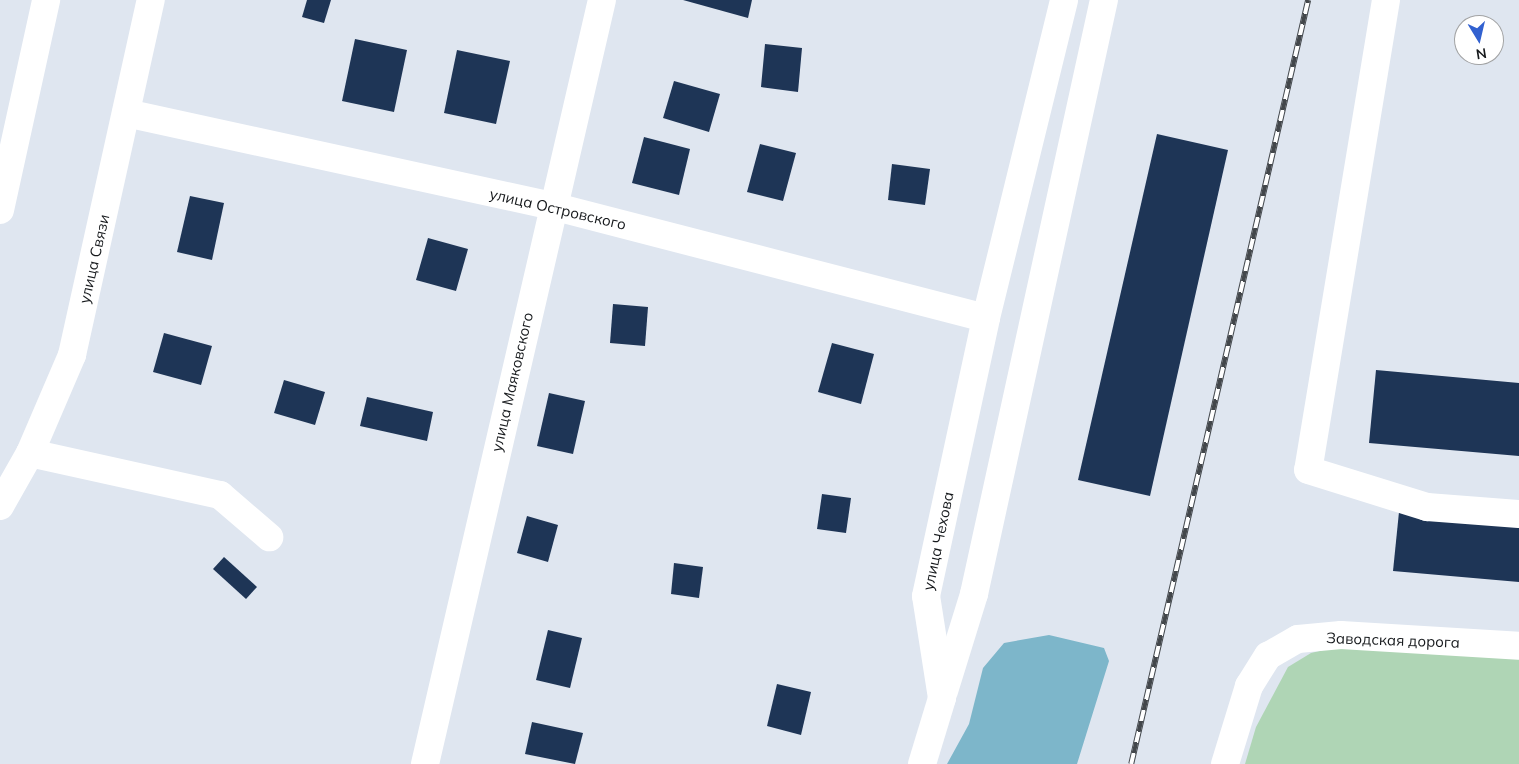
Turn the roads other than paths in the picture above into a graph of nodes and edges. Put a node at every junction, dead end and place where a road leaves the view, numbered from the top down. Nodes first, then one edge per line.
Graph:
1 (46, 0) edge
2 (151, 0) edge
3 (602, 0) edge
4 (1064, 0) edge
5 (1104, 0) edge
6 (1386, 0) edge
7 (126, 113) junction
8 (552, 206) junction
9 (0, 210) edge
10 (986, 318) junction
11 (30, 454) junction
12 (0, 506) edge
13 (1519, 514) edge
14 (269, 537) dead end
15 (1519, 646) edge
16 (942, 698) junction
17 (425, 764) edge
18 (922, 764) edge
19 (1225, 764) edge

1 - 9 street
2 - 7 street, улица Связи
3 - 8 street, улица Маяковского
4 - 10 street, улица Чехова
5 - 16 street
6 - 13 street
7 - 8 street, улица Островского
7 - 11 street, улица Связи
8 - 10 street, улица Островского
8 - 17 street, улица Маяковского
10 - 16 street, улица Чехова
11 - 12 street, улица Связи
11 - 14 street
15 - 19 street, Заводская дорога
16 - 18 street, улица Чехова

